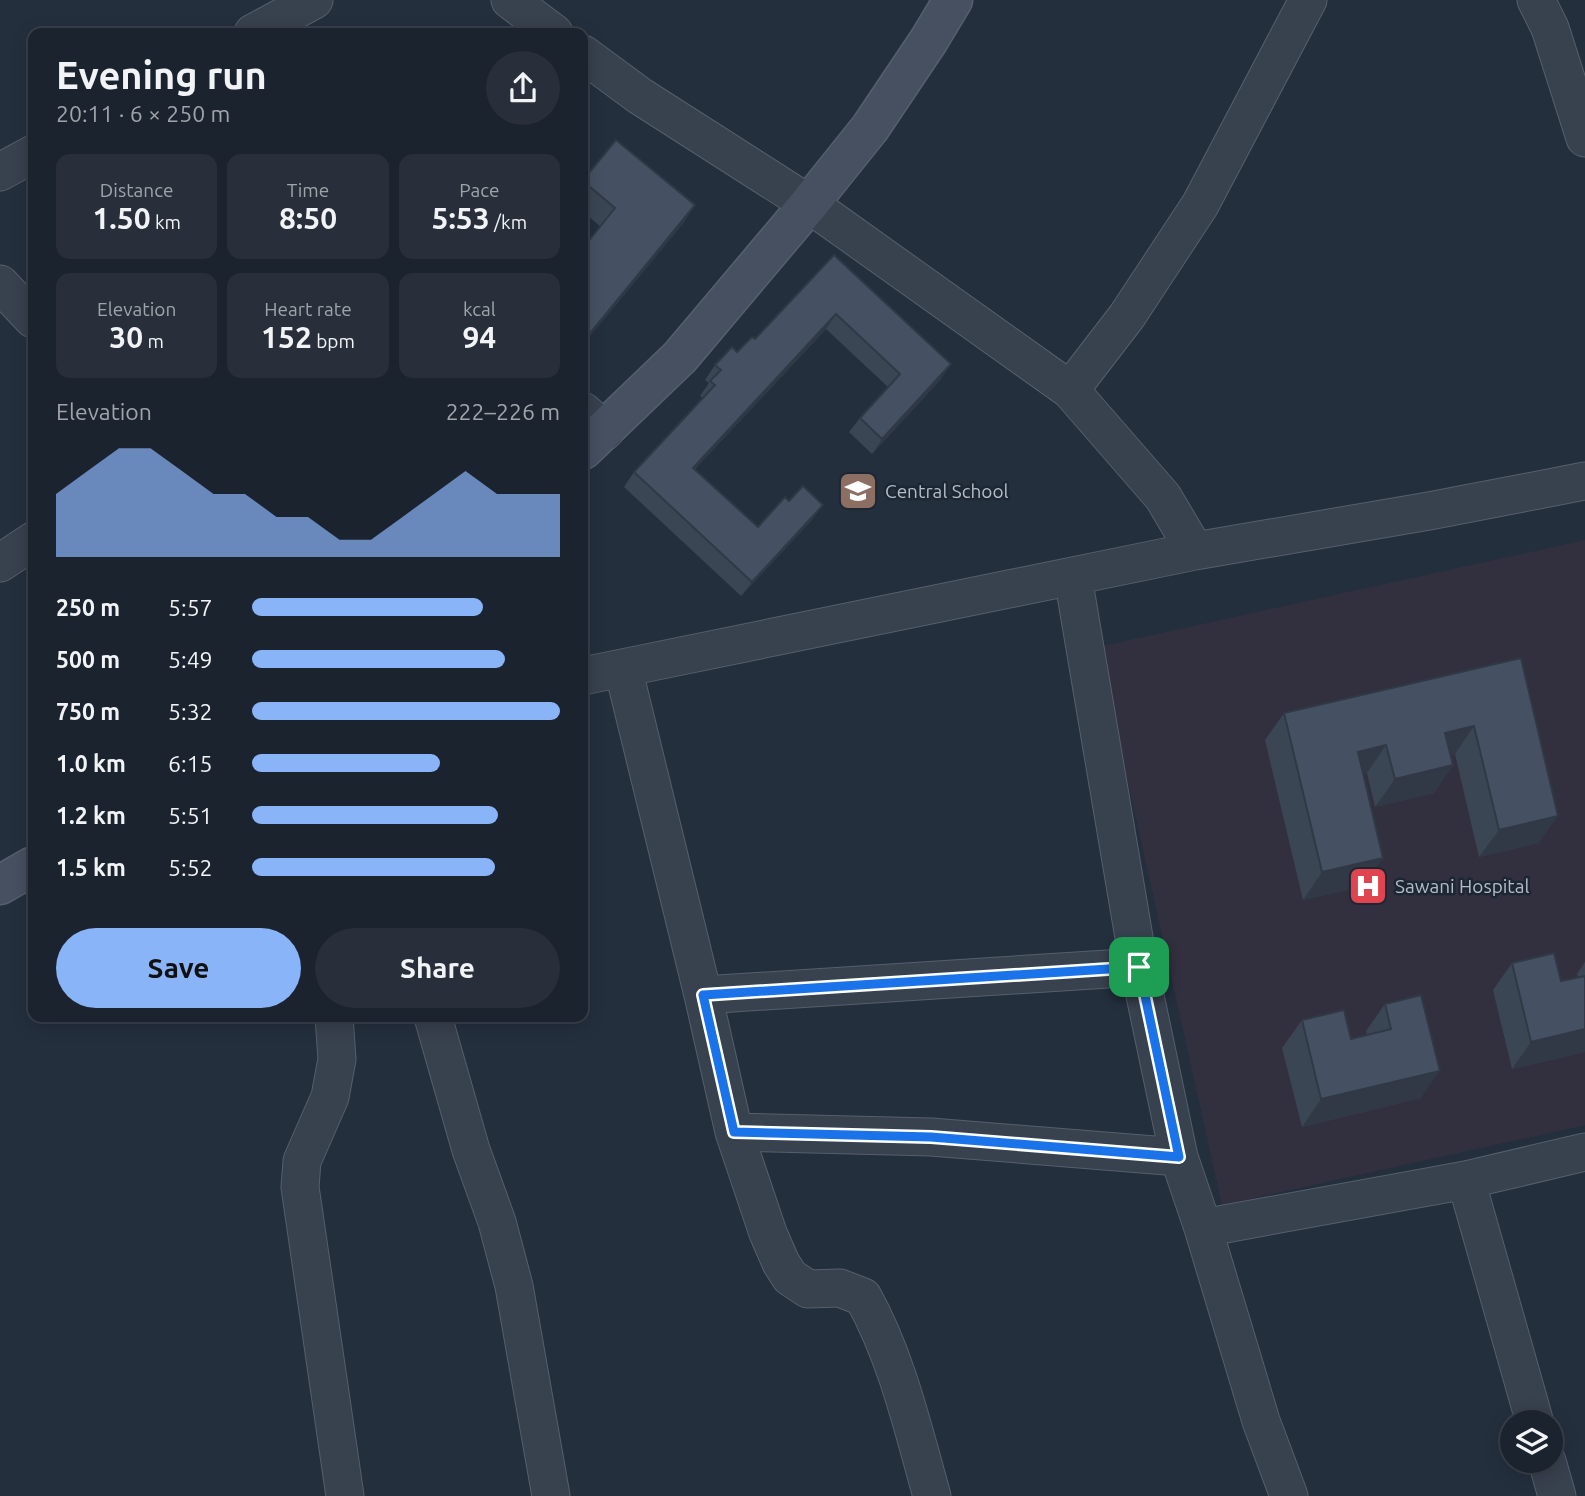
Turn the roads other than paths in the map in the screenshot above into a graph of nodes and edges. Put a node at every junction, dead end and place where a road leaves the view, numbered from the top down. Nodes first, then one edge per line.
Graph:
1 (314, 0) edge
2 (510, 0) edge
3 (953, 0) edge
4 (1308, 0) edge
5 (1536, 0) edge
6 (262, 28) edge
7 (542, 28) edge
8 (588, 58) edge
9 (1585, 138) edge
10 (28, 157) edge
11 (0, 172) edge
12 (809, 204) junction
13 (0, 284) edge
14 (28, 314) edge
15 (1070, 390) junction
16 (590, 431) edge
17 (1585, 481) edge
18 (28, 544) edge
19 (1195, 551) junction
20 (0, 564) edge
21 (1073, 577) junction
22 (623, 668) junction
23 (588, 675) edge
24 (28, 869) edge
25 (0, 886) edge
26 (1139, 967) junction
27 (703, 995) junction
28 (334, 1022) edge
29 (434, 1022) edge
30 (734, 1132) junction
31 (1585, 1152) edge
32 (1179, 1157) junction
33 (1466, 1180) junction
34 (1203, 1228) junction
35 (1531, 1410) edge
36 (1550, 1473) edge
37 (345, 1496) edge
38 (551, 1496) edge
39 (933, 1496) edge
40 (1289, 1496) edge
41 (1557, 1496) edge

1 - 6 street
2 - 7 street
3 - 12 main road
4 - 15 street
5 - 9 street
8 - 12 street
10 - 11 street
12 - 15 street
12 - 16 main road
13 - 14 street
15 - 19 street
17 - 19 street
18 - 20 street
19 - 21 street
21 - 22 street
21 - 26 street
22 - 23 street
22 - 27 street
24 - 25 main road
26 - 27 street
26 - 32 street
27 - 30 street
28 - 37 street
29 - 38 street
30 - 32 street
30 - 39 street
31 - 33 street
32 - 34 street
33 - 34 street
33 - 35 street
34 - 40 street
36 - 41 street

